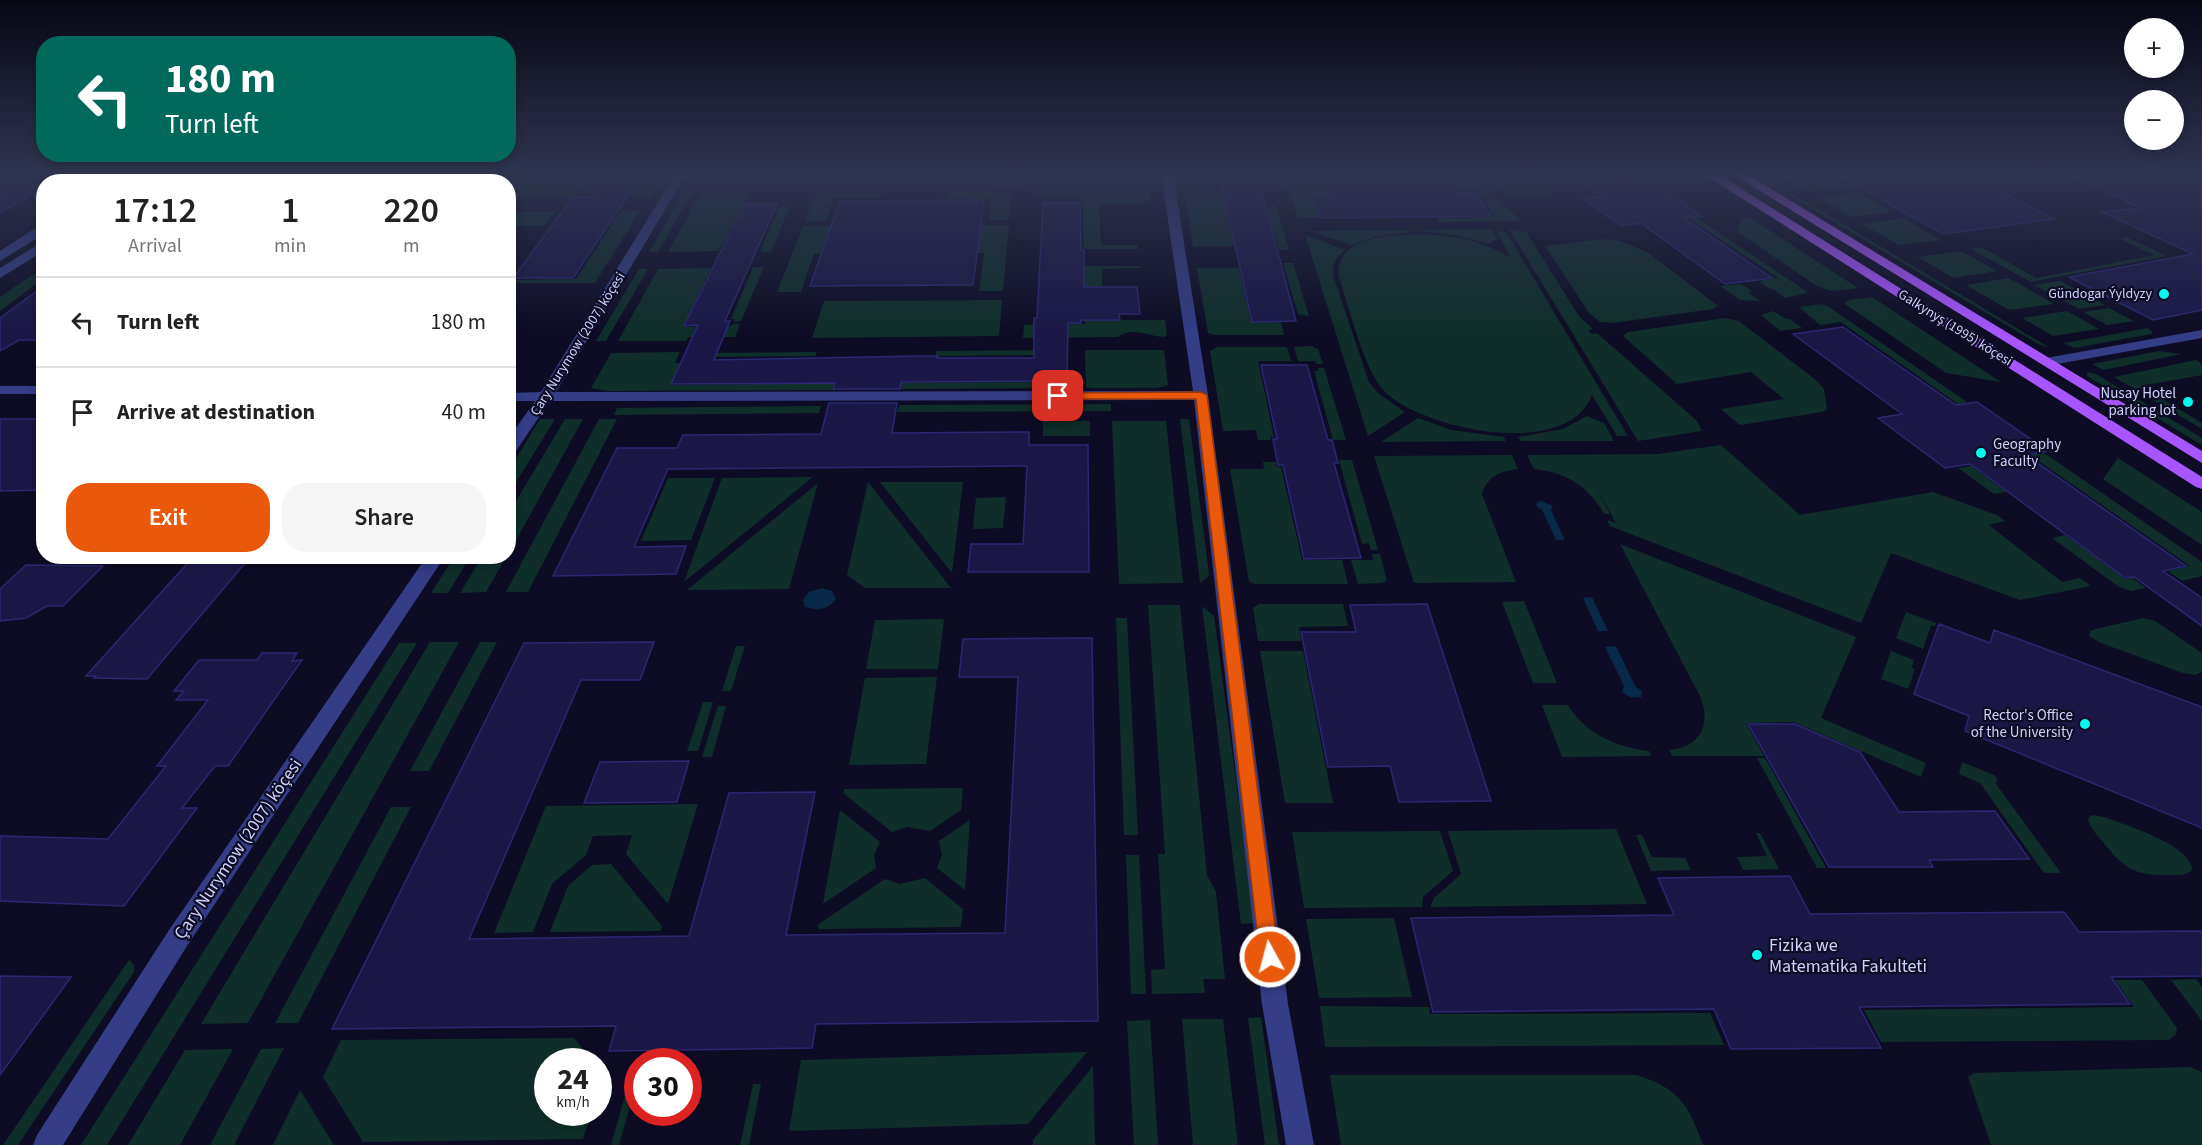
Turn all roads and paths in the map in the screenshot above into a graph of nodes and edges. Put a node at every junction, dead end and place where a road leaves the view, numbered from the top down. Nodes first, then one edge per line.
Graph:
1 (649, 226) edge
2 (1175, 226) edge
3 (1793, 226) edge
4 (1824, 226) edge
5 (36, 233) edge
6 (36, 249) edge
7 (0, 257) edge
8 (0, 274) edge
9 (2202, 334) edge
10 (2046, 362) junction
11 (0, 390) edge
12 (36, 390) edge
13 (1201, 395) junction
14 (516, 397) edge
15 (546, 398) junction
16 (516, 440) edge
17 (2202, 458) edge
18 (2202, 484) edge
19 (431, 564) edge
20 (46, 1145) edge
21 (1300, 1145) edge

1 - 15 street, Çary Nurymow (2007) köçesi
2 - 13 street
3 - 18 main road, Galkynyş (1995) köçesi
4 - 10 main road, Galkynyş (1995) köçesi
5 - 7 street
6 - 8 street
9 - 10 street
10 - 17 main road, Galkynyş (1995) köçesi
11 - 12 street
13 - 15 street
13 - 21 street
14 - 15 street
15 - 16 street, Çary Nurymow (2007) köçesi
19 - 20 street, Çary Nurymow (2007) köçesi

